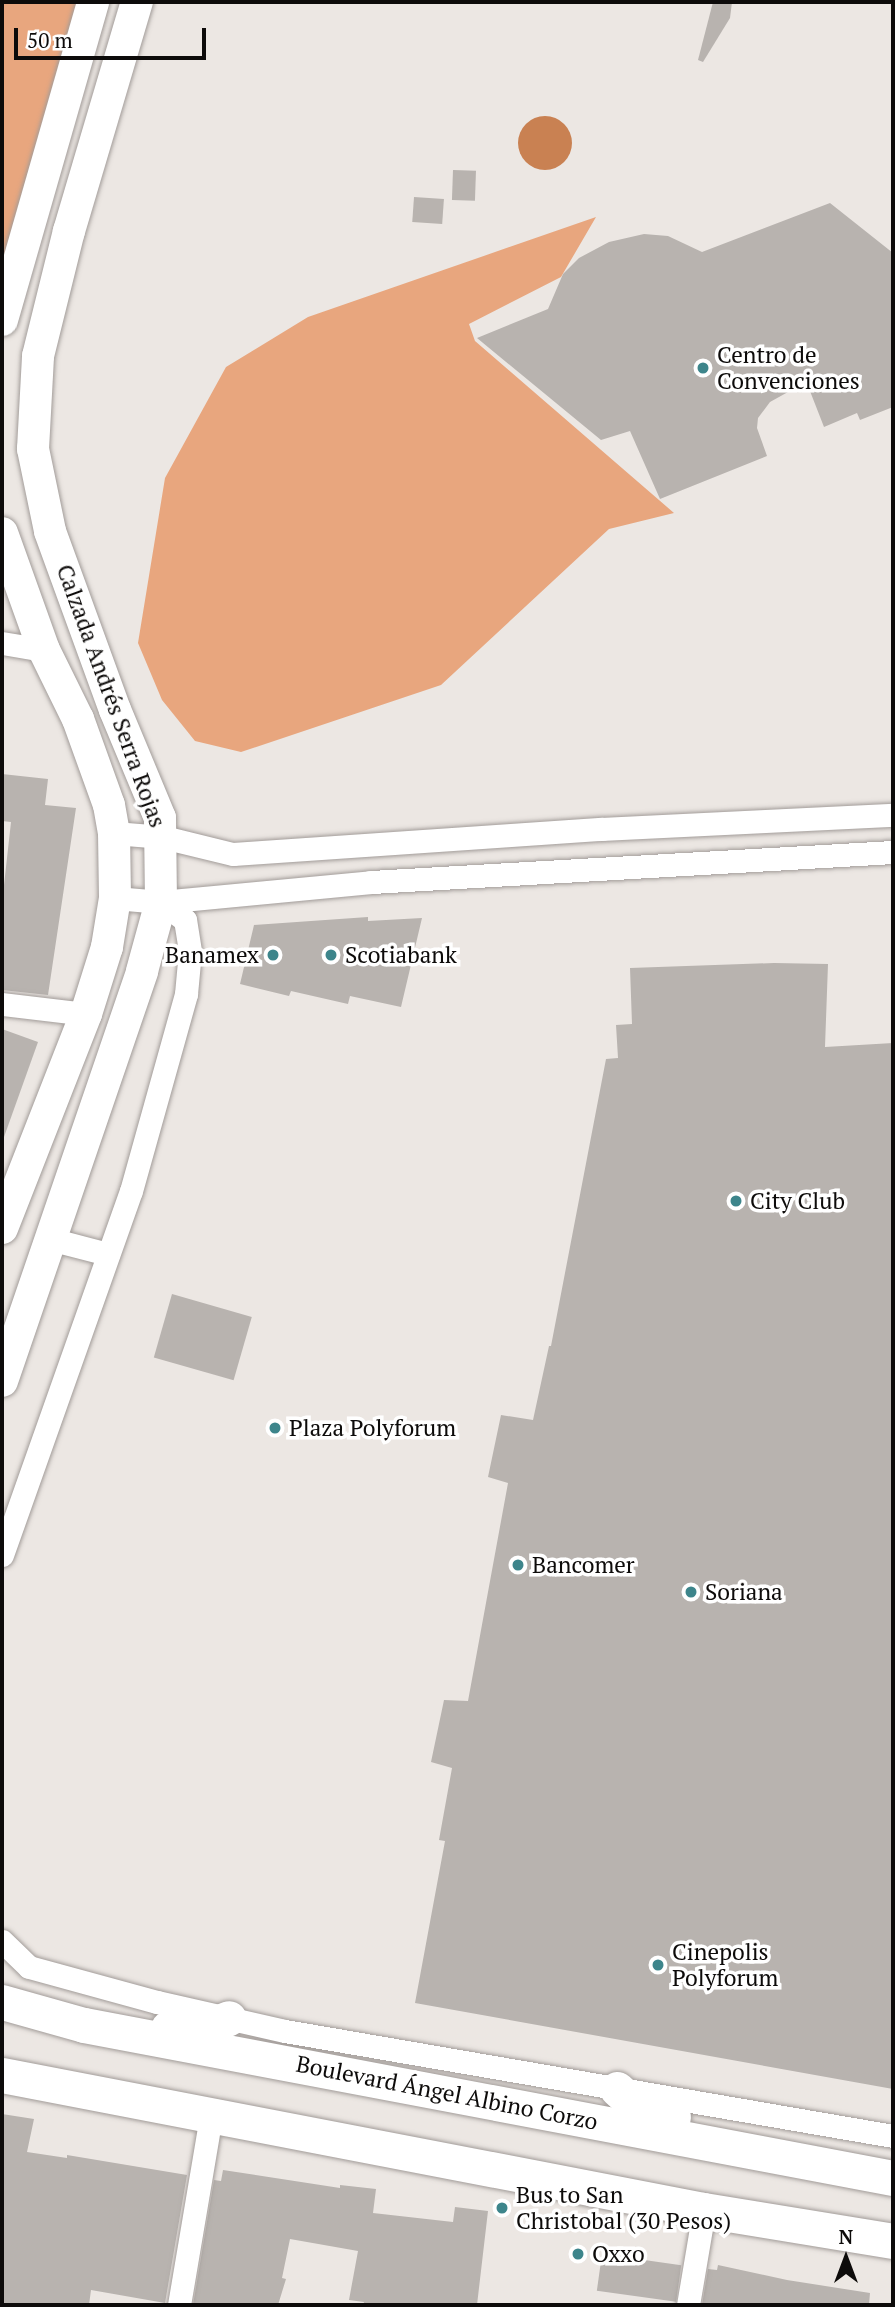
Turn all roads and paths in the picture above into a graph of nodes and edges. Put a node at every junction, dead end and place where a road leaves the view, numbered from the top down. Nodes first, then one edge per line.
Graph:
1 (93, 2) edge
2 (137, 2) edge
3 (2, 320) edge
4 (2, 533) edge
5 (2, 643) edge
6 (44, 650) junction
7 (893, 815) edge
8 (114, 834) junction
9 (163, 837) junction
10 (893, 852) edge
11 (115, 898) junction
12 (161, 902) junction
13 (2, 1004) edge
14 (86, 1014) junction
15 (2, 1227) edge
16 (50, 1239) junction
17 (108, 1254) junction
18 (2, 1381) edge
19 (2, 1555) edge
20 (2, 1941) edge
21 (2, 2002) edge
22 (229, 2018) junction
23 (114, 2031) junction
24 (2, 2075) edge
25 (617, 2090) junction
26 (211, 2115) junction
27 (893, 2136) edge
28 (719, 2144) junction
29 (893, 2178) edge
30 (704, 2210) junction
31 (893, 2241) edge
32 (179, 2305) edge
33 (688, 2305) edge

1 - 3 main road
2 - 9 main road, Calzada Andrés Serra Rojas
4 - 6 main road, Calzada Andrés Serra Rojas
5 - 6 street
6 - 8 main road, Calzada Andrés Serra Rojas
7 - 9 street
8 - 9 street
8 - 11 main road, Calzada Andrés Serra Rojas
9 - 12 main road, Calzada Andrés Serra Rojas
10 - 12 street
11 - 12 street
11 - 14 main road, Calzada Andrés Serra Rojas
12 - 16 main road, Calzada Andrés Serra Rojas
12 - 17 street
13 - 14 street
14 - 15 main road, Calzada Andrés Serra Rojas
15 - 16 main road
16 - 17 street
16 - 18 main road, Calzada Andrés Serra Rojas
17 - 19 street
20 - 22 street
21 - 23 main road, Boulevard Ángel Albino Corzo
22 - 23 main road
22 - 25 street
23 - 28 main road, Boulevard Ángel Albino Corzo
24 - 26 main road
25 - 27 street
25 - 28 main road
26 - 30 main road
26 - 32 street
28 - 29 main road, Boulevard Ángel Albino Corzo
30 - 31 main road
30 - 33 street

